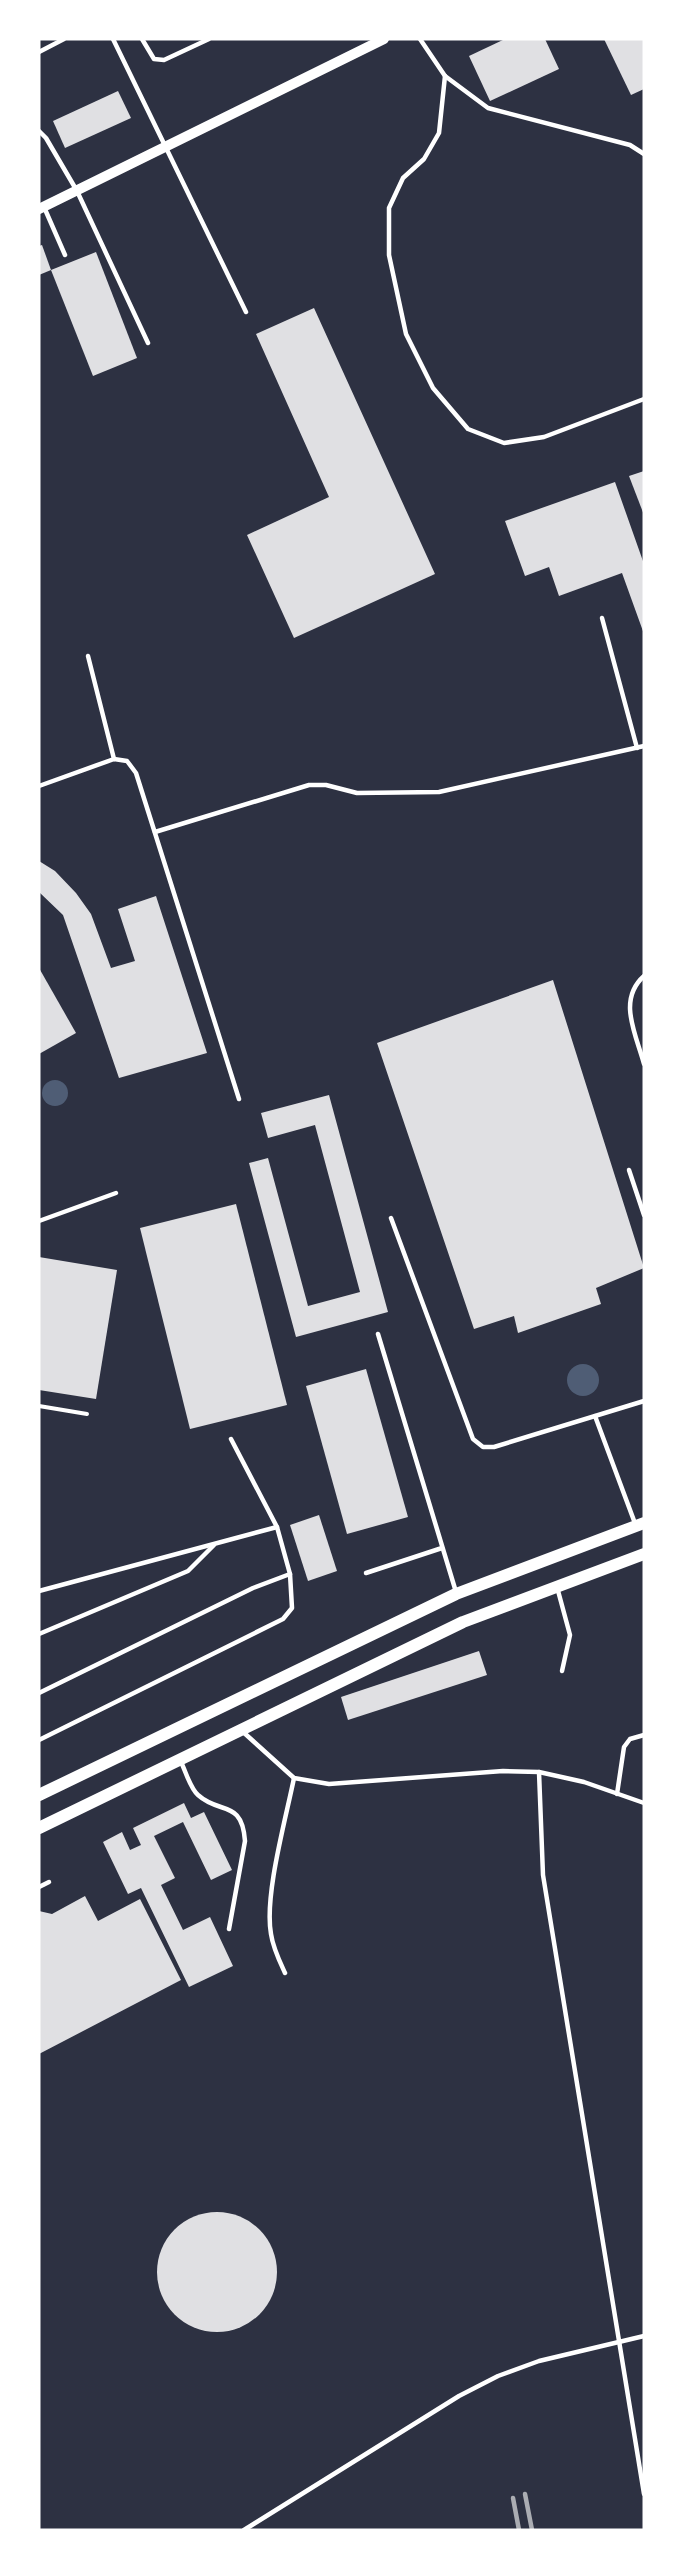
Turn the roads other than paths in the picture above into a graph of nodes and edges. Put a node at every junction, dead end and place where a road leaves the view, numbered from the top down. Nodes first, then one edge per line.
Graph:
1 (64, 39) edge
2 (113, 39) edge
3 (142, 39) edge
4 (209, 39) edge
5 (384, 39) edge
6 (420, 39) edge
7 (39, 52) edge
8 (445, 75) junction
9 (39, 131) edge
10 (167, 146) junction
11 (644, 154) edge
12 (76, 191) junction
13 (41, 208) edge
14 (65, 255) dead end
15 (246, 312) dead end
16 (148, 343) dead end
17 (644, 399) edge
18 (602, 618) dead end
19 (88, 656) dead end
20 (644, 746) edge
21 (637, 748) junction
22 (114, 759) junction
23 (39, 786) edge
24 (155, 832) junction
25 (644, 976) edge
26 (644, 1064) edge
27 (239, 1099) dead end
28 (629, 1170) dead end
29 (116, 1193) dead end
30 (644, 1215) edge
31 (391, 1218) dead end
32 (39, 1221) edge
33 (378, 1334) dead end
34 (644, 1401) edge
35 (596, 1416) junction
36 (231, 1439) dead end
37 (640, 1524) edge
38 (277, 1527) junction
39 (216, 1543) junction
40 (442, 1548) junction
41 (644, 1554) edge
42 (366, 1573) dead end
43 (290, 1574) junction
44 (557, 1587) junction
45 (39, 1591) edge
46 (456, 1594) junction
47 (39, 1634) edge
48 (562, 1671) dead end
49 (39, 1693) edge
50 (239, 1729) junction
51 (644, 1735) edge
52 (39, 1740) edge
53 (180, 1759) junction
54 (539, 1772) junction
55 (294, 1778) junction
56 (617, 1794) junction
57 (39, 1795) edge
58 (644, 1803) edge
59 (39, 1828) edge
60 (49, 1882) dead end
61 (39, 1887) edge
62 (229, 1929) dead end
63 (285, 1973) dead end
64 (644, 2336) edge
65 (619, 2340) junction
66 (644, 2494) edge
67 (244, 2530) edge

1 - 7 lane
2 - 10 lane
3 - 4 lane
5 - 10 street
6 - 8 lane
8 - 11 lane
8 - 17 lane
9 - 12 lane
10 - 12 street
10 - 15 lane
12 - 13 street
12 - 16 lane
13 - 14 lane
18 - 21 lane
19 - 22 lane
20 - 21 lane
21 - 24 lane
22 - 23 lane
22 - 24 lane
24 - 27 lane
25 - 26 lane
28 - 30 lane
29 - 32 lane
31 - 35 lane
33 - 40 lane
34 - 35 lane
35 - 37 lane
36 - 38 lane
37 - 46 main road
38 - 39 lane
38 - 43 lane
39 - 45 lane
39 - 47 lane
40 - 42 lane
40 - 46 lane
41 - 44 main road
43 - 49 lane
43 - 52 lane
44 - 48 lane
44 - 50 main road
46 - 57 main road
50 - 53 main road
50 - 55 lane
51 - 56 lane
53 - 59 main road
53 - 62 lane
54 - 55 lane
54 - 56 lane
54 - 65 lane
55 - 63 lane
56 - 58 lane
60 - 61 lane
64 - 65 lane
65 - 66 lane
65 - 67 lane

